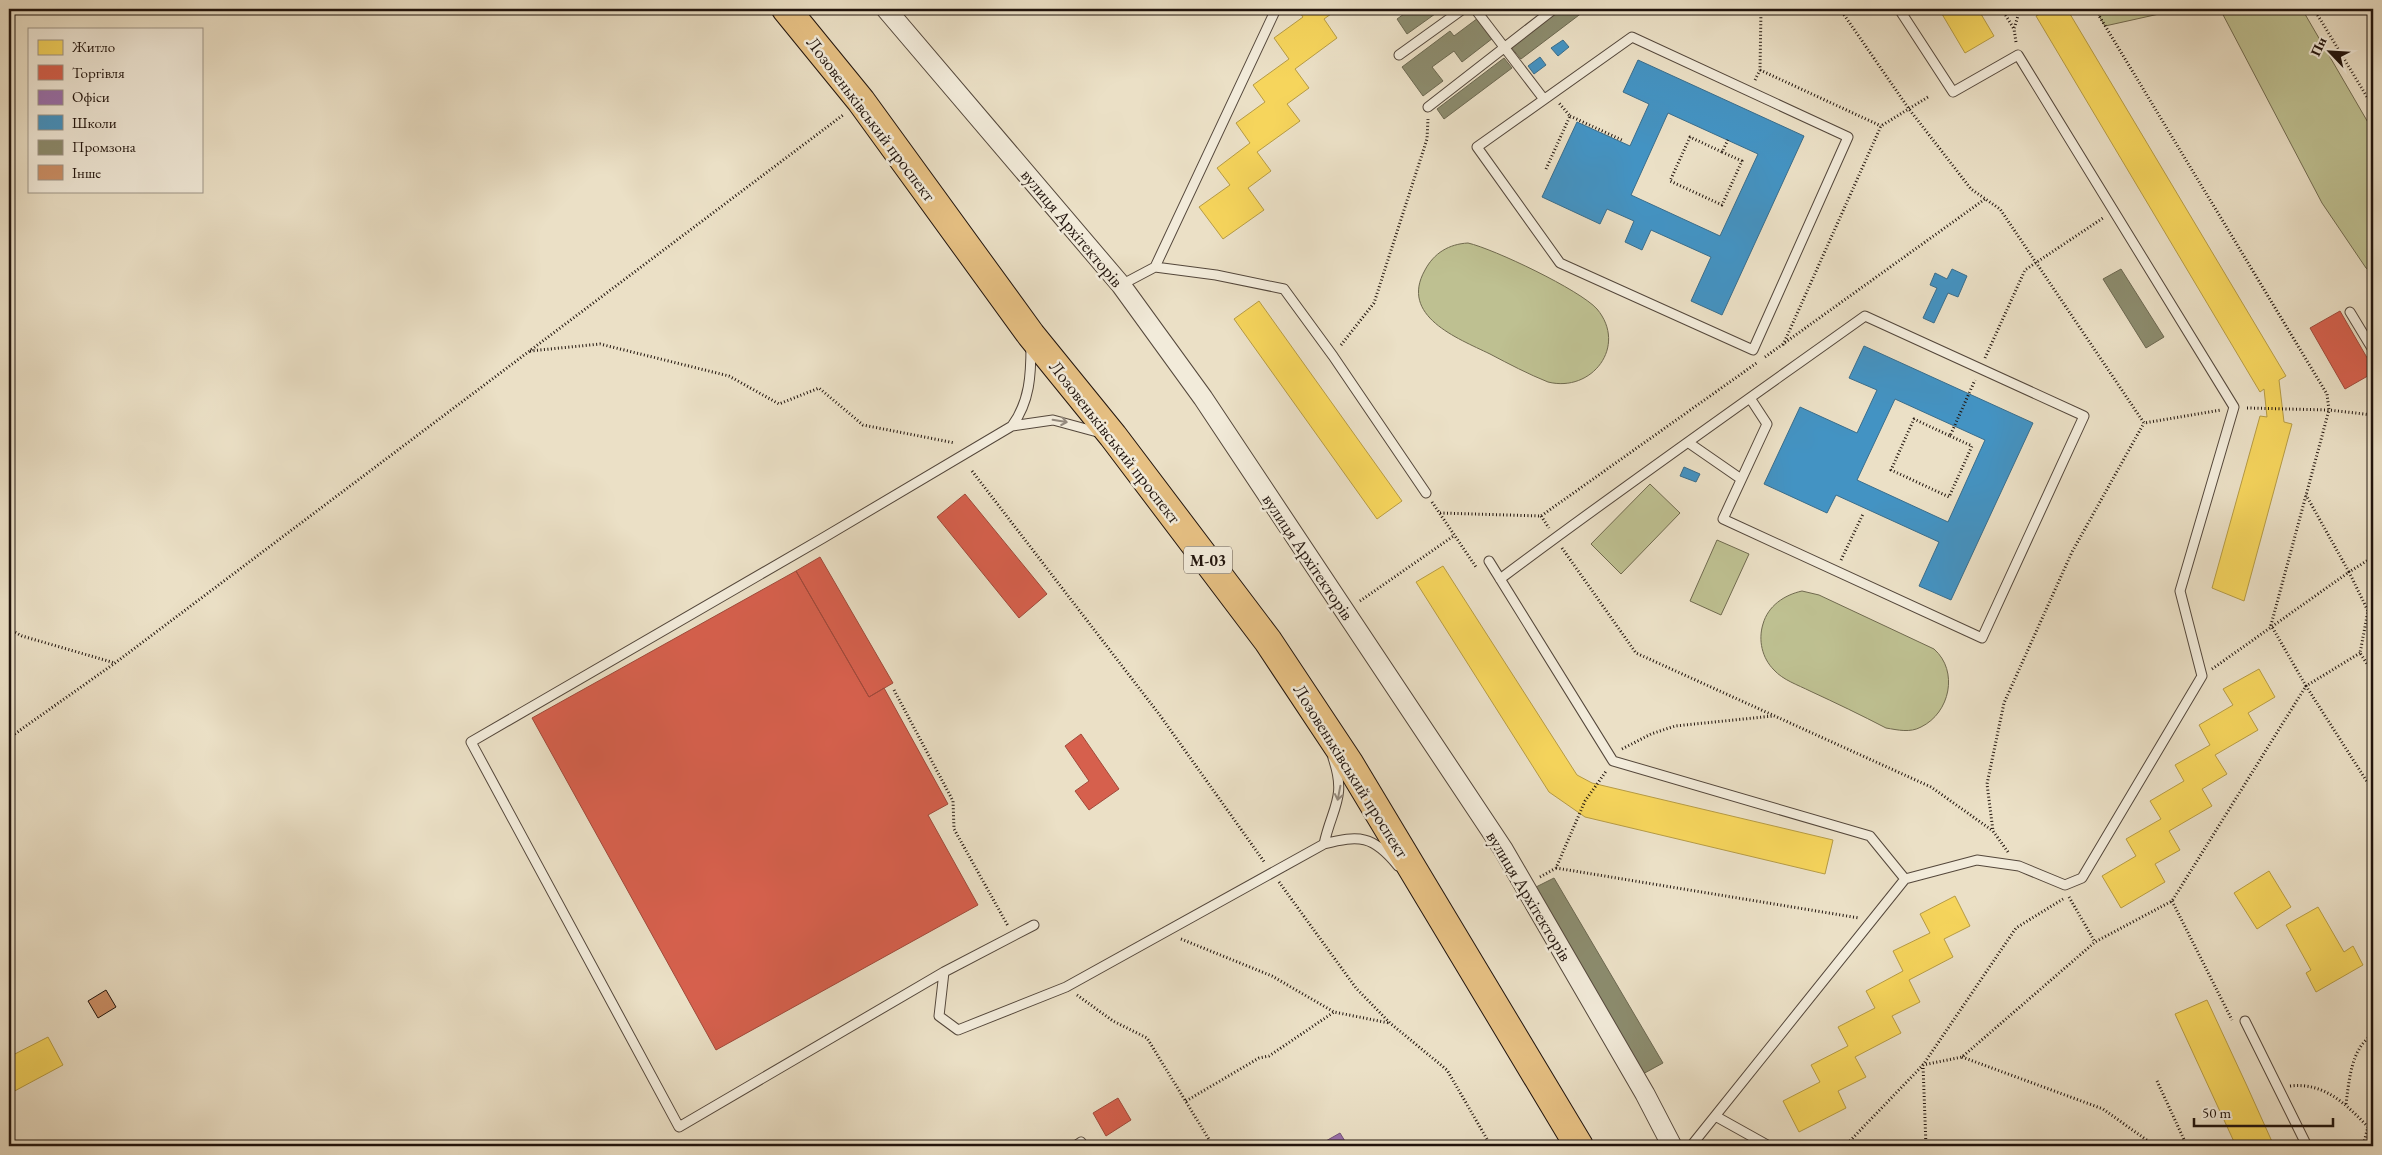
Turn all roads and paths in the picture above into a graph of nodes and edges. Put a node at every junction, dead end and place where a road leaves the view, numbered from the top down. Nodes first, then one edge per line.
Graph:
1 (786, 9) edge
2 (886, 9) edge
3 (1276, 9) edge
4 (1463, 9) edge
5 (1475, 9) edge
6 (1554, 9) edge
7 (1761, 9) edge
8 (1840, 9) edge
9 (1899, 9) edge
10 (2002, 9) edge
11 (2020, 9) edge
12 (2095, 9) edge
13 (2314, 9) edge
14 (1505, 47) junction
15 (1398, 55) dead end
16 (1760, 70) junction
17 (1750, 91) junction
18 (1547, 95) junction
19 (1928, 97) dead end
20 (861, 101) junction
21 (1428, 107) joint
22 (2373, 108) edge
23 (1909, 109) junction
24 (1570, 116) junction
25 (1881, 126) junction
26 (1728, 140) dead end
27 (1624, 141) dead end
28 (1722, 152) junction
29 (1546, 169) dead end
30 (1985, 199) junction
31 (2112, 212) junction
32 (2034, 262) junction
33 (1155, 267) junction
34 (1121, 285) junction
35 (2350, 312) dead end
36 (1031, 335) junction
37 (1783, 345) junction
38 (2373, 350) edge
39 (530, 351) junction
40 (1333, 356) junction
41 (1980, 369) junction
42 (1750, 398) junction
43 (2234, 408) junction
44 (2329, 410) junction
45 (2373, 415) edge
46 (2144, 423) junction
47 (1012, 426) junction
48 (1113, 436) junction
49 (1950, 436) junction
50 (961, 442) dead end
51 (1689, 443) junction
52 (972, 471) dead end
53 (1741, 479) junction
54 (1426, 493) joint
55 (2306, 495) junction
56 (1440, 513) junction
57 (1863, 514) dead end
58 (1541, 516) junction
59 (1455, 535) junction
60 (1555, 538) junction
61 (2373, 557) edge
62 (1489, 561) joint
63 (1836, 571) junction
64 (2349, 572) junction
65 (1500, 579) junction
66 (1345, 612) junction
67 (2271, 625) junction
68 (9, 629) edge
69 (1268, 641) junction
70 (2360, 653) junction
71 (115, 663) junction
72 (2373, 673) edge
73 (1278, 675) dead end
74 (2202, 676) junction
75 (2306, 686) junction
76 (894, 690) dead end
77 (1775, 716) junction
78 (9, 738) edge
79 (1328, 751) dead end
80 (1614, 761) junction
81 (2373, 791) edge
82 (1993, 831) junction
83 (1324, 844) junction
84 (2019, 866) junction
85 (1556, 868) junction
86 (1401, 871) dead end
87 (1272, 872) junction
88 (1905, 879) junction
89 (2065, 885) junction
90 (1524, 886) junction
91 (1416, 895) dead end
92 (2068, 896) junction
93 (2172, 901) junction
94 (1872, 920) junction
95 (1034, 924) dead end
96 (1010, 929) dead end
97 (1164, 932) junction
98 (1456, 941) junction
99 (2095, 942) junction
100 (944, 972) junction
101 (1066, 987) junction
102 (1334, 1012) junction
103 (2245, 1021) joint
104 (1390, 1023) junction
105 (2373, 1035) edge
106 (1962, 1057) junction
107 (1923, 1065) junction
108 (2157, 1081) dead end
109 (2279, 1087) junction
110 (1186, 1101) junction
111 (2346, 1104) junction
112 (1717, 1117) junction
113 (2368, 1127) junction
114 (2373, 1130) edge
115 (1075, 1146) edge
116 (1084, 1146) edge
117 (1213, 1146) edge
118 (1491, 1146) edge
119 (1579, 1146) edge
120 (1672, 1146) edge
121 (1691, 1146) edge
122 (1768, 1146) edge
123 (1845, 1146) edge
124 (1926, 1146) edge
125 (2154, 1146) edge
126 (2187, 1146) edge
127 (2307, 1146) edge
128 (2363, 1146) edge

1 - 20 highway, Лозовеньківський проспект / М-03
2 - 34 street, вулиця Архітекторів
3 - 33 lane
4 - 15 lane
5 - 14 lane
6 - 14 lane
7 - 16 path
8 - 23 path
9 - 31 lane
10 - 11 path
12 - 44 path
13 - 22 path
14 - 18 lane
14 - 21 lane
16 - 17 path
16 - 25 path
17 - 18 lane
17 - 18 lane
18 - 24 path
19 - 23 path
20 - 36 highway, Лозовеньківський проспект / М-03
20 - 39 path
21 - 40 path
23 - 25 path
23 - 30 path
24 - 27 path
24 - 29 path
25 - 37 path
26 - 28 path
28 - 28 path
30 - 32 path
30 - 37 path
31 - 32 path
31 - 43 lane
32 - 41 path
32 - 46 path
33 - 34 lane
33 - 40 lane
34 - 66 street, вулиця Архітекторів
35 - 38 lane
36 - 47 lane
36 - 48 highway, Лозовеньківський проспект / М-03
37 - 58 path
39 - 50 path
39 - 71 path
40 - 54 lane
41 - 42 lane
41 - 49 path
41 - 63 lane
42 - 51 lane
42 - 53 lane
43 - 44 path
43 - 46 path
43 - 74 lane
44 - 45 path
44 - 55 path
46 - 82 path
47 -> 48 lane
47 - 100 lane
48 - 69 highway, Лозовеньківський проспект / М-03
49 - 49 path
51 - 53 lane
51 - 60 lane
52 - 87 path
53 - 63 lane
54 - 56 path
55 - 64 path
55 - 67 path
56 - 58 path
56 - 59 path
57 - 63 path
58 - 60 path
59 - 62 path
59 - 66 path
60 - 65 lane
60 - 77 path
61 - 64 path
62 - 65 lane
64 - 67 path
64 - 70 path
65 - 80 lane
66 - 90 street, вулиця Архітекторів
67 - 74 path
67 - 75 path
68 - 71 path
69 - 73 lane
69 - 98 highway, Лозовеньківський проспект / М-03
70 - 72 path
70 - 75 path
71 - 78 path
74 - 89 lane
75 - 81 path
75 - 93 path
76 - 96 path
77 - 80 path
77 - 82 path
79 -> 83 lane
80 - 85 path
80 - 88 lane
82 - 84 path
83 - 86 lane
83 - 87 lane
84 - 88 lane
84 - 89 lane
85 - 90 path
85 - 94 path
87 - 97 lane
87 - 104 path
88 - 94 lane
89 - 92 path
90 - 120 street, вулиця Архітекторів
91 - 98 lane
92 - 99 path
92 - 107 path
93 - 99 path
93 - 103 path
94 - 112 lane
95 - 100 lane
97 - 101 lane
97 - 102 path
98 - 119 highway, Лозовеньківський проспект / М-03
99 - 106 path
100 - 101 lane
101 - 110 path
102 - 104 path
102 - 110 path
103 - 109 lane
104 - 118 path
105 - 111 path
106 - 107 path
106 - 125 path
107 - 123 path
107 - 124 path
108 - 126 path
109 - 111 path
109 - 127 lane
110 - 117 path
111 - 113 path
112 - 121 lane
112 - 122 lane
113 - 114 path
113 - 128 path
115 - 116 lane

